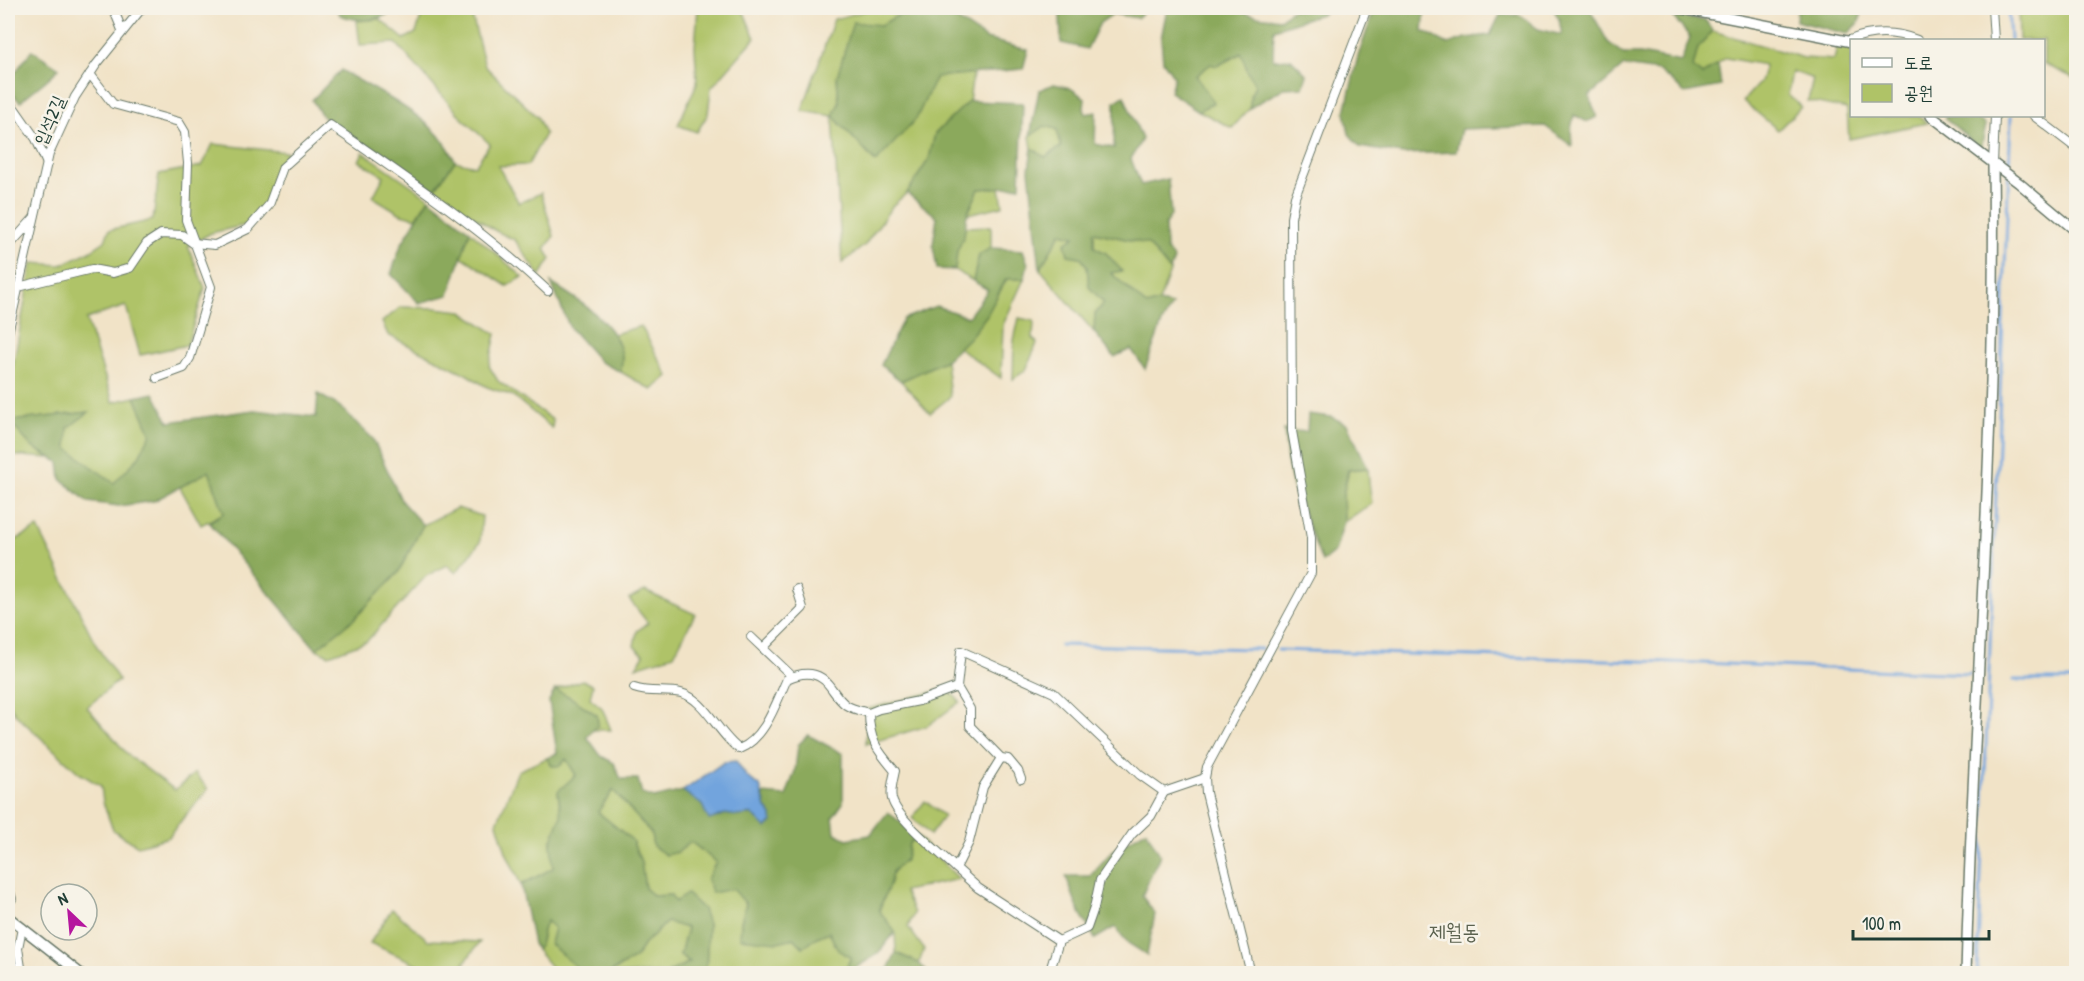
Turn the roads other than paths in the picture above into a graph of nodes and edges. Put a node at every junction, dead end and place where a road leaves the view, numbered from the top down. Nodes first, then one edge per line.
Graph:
1 (114, 8) edge
2 (142, 8) edge
3 (1367, 8) edge
4 (1678, 8) edge
5 (1992, 8) edge
6 (122, 30) junction
7 (1854, 39) edge
8 (1914, 39) edge
9 (1994, 39) edge
10 (1850, 41) edge
11 (90, 74) junction
12 (8, 99) edge
13 (1932, 117) edge
14 (1995, 117) edge
15 (2035, 117) edge
16 (2076, 148) edge
17 (47, 164) junction
18 (1997, 166) junction
19 (33, 219) junction
20 (2076, 231) edge
21 (193, 243) junction
22 (8, 247) edge
23 (18, 287) junction
24 (548, 291) dead end
25 (8, 333) edge
26 (157, 378) dead end
27 (797, 589) dead end
28 (751, 637) dead end
29 (763, 648) junction
30 (792, 676) junction
31 (957, 687) junction
32 (634, 688) dead end
33 (869, 714) junction
34 (1001, 758) junction
35 (1205, 778) junction
36 (1021, 779) dead end
37 (1164, 792) junction
38 (956, 868) junction
39 (8, 885) edge
40 (8, 904) edge
41 (8, 917) edge
42 (22, 928) junction
43 (1059, 941) junction
44 (22, 974) edge
45 (81, 974) edge
46 (1049, 974) edge
47 (1251, 974) edge
48 (1966, 974) edge

1 - 6 street
2 - 6 street, 입석2길
3 - 35 street
4 - 10 street
5 - 9 street
6 - 11 street, 입석2길
7 - 8 street
11 - 17 street, 입석2길
11 - 21 street
12 - 17 street
13 - 18 street
14 - 18 street
15 - 16 street
17 - 19 street, 입석2길
18 - 20 street
18 - 48 street
19 - 22 street
19 - 23 street, 입석2길
21 - 23 street
21 - 24 street
21 - 26 street
23 - 25 street, 입석2길
27 - 29 street
28 - 29 street
29 - 30 street
30 - 32 street
30 - 33 street
31 - 33 street
31 - 34 street
31 - 37 street
33 - 38 street
34 - 36 street
34 - 38 street
35 - 37 street
35 - 47 street
37 - 43 street
38 - 43 street
39 - 40 street
41 - 42 street
42 - 44 street
42 - 45 street
43 - 46 street

